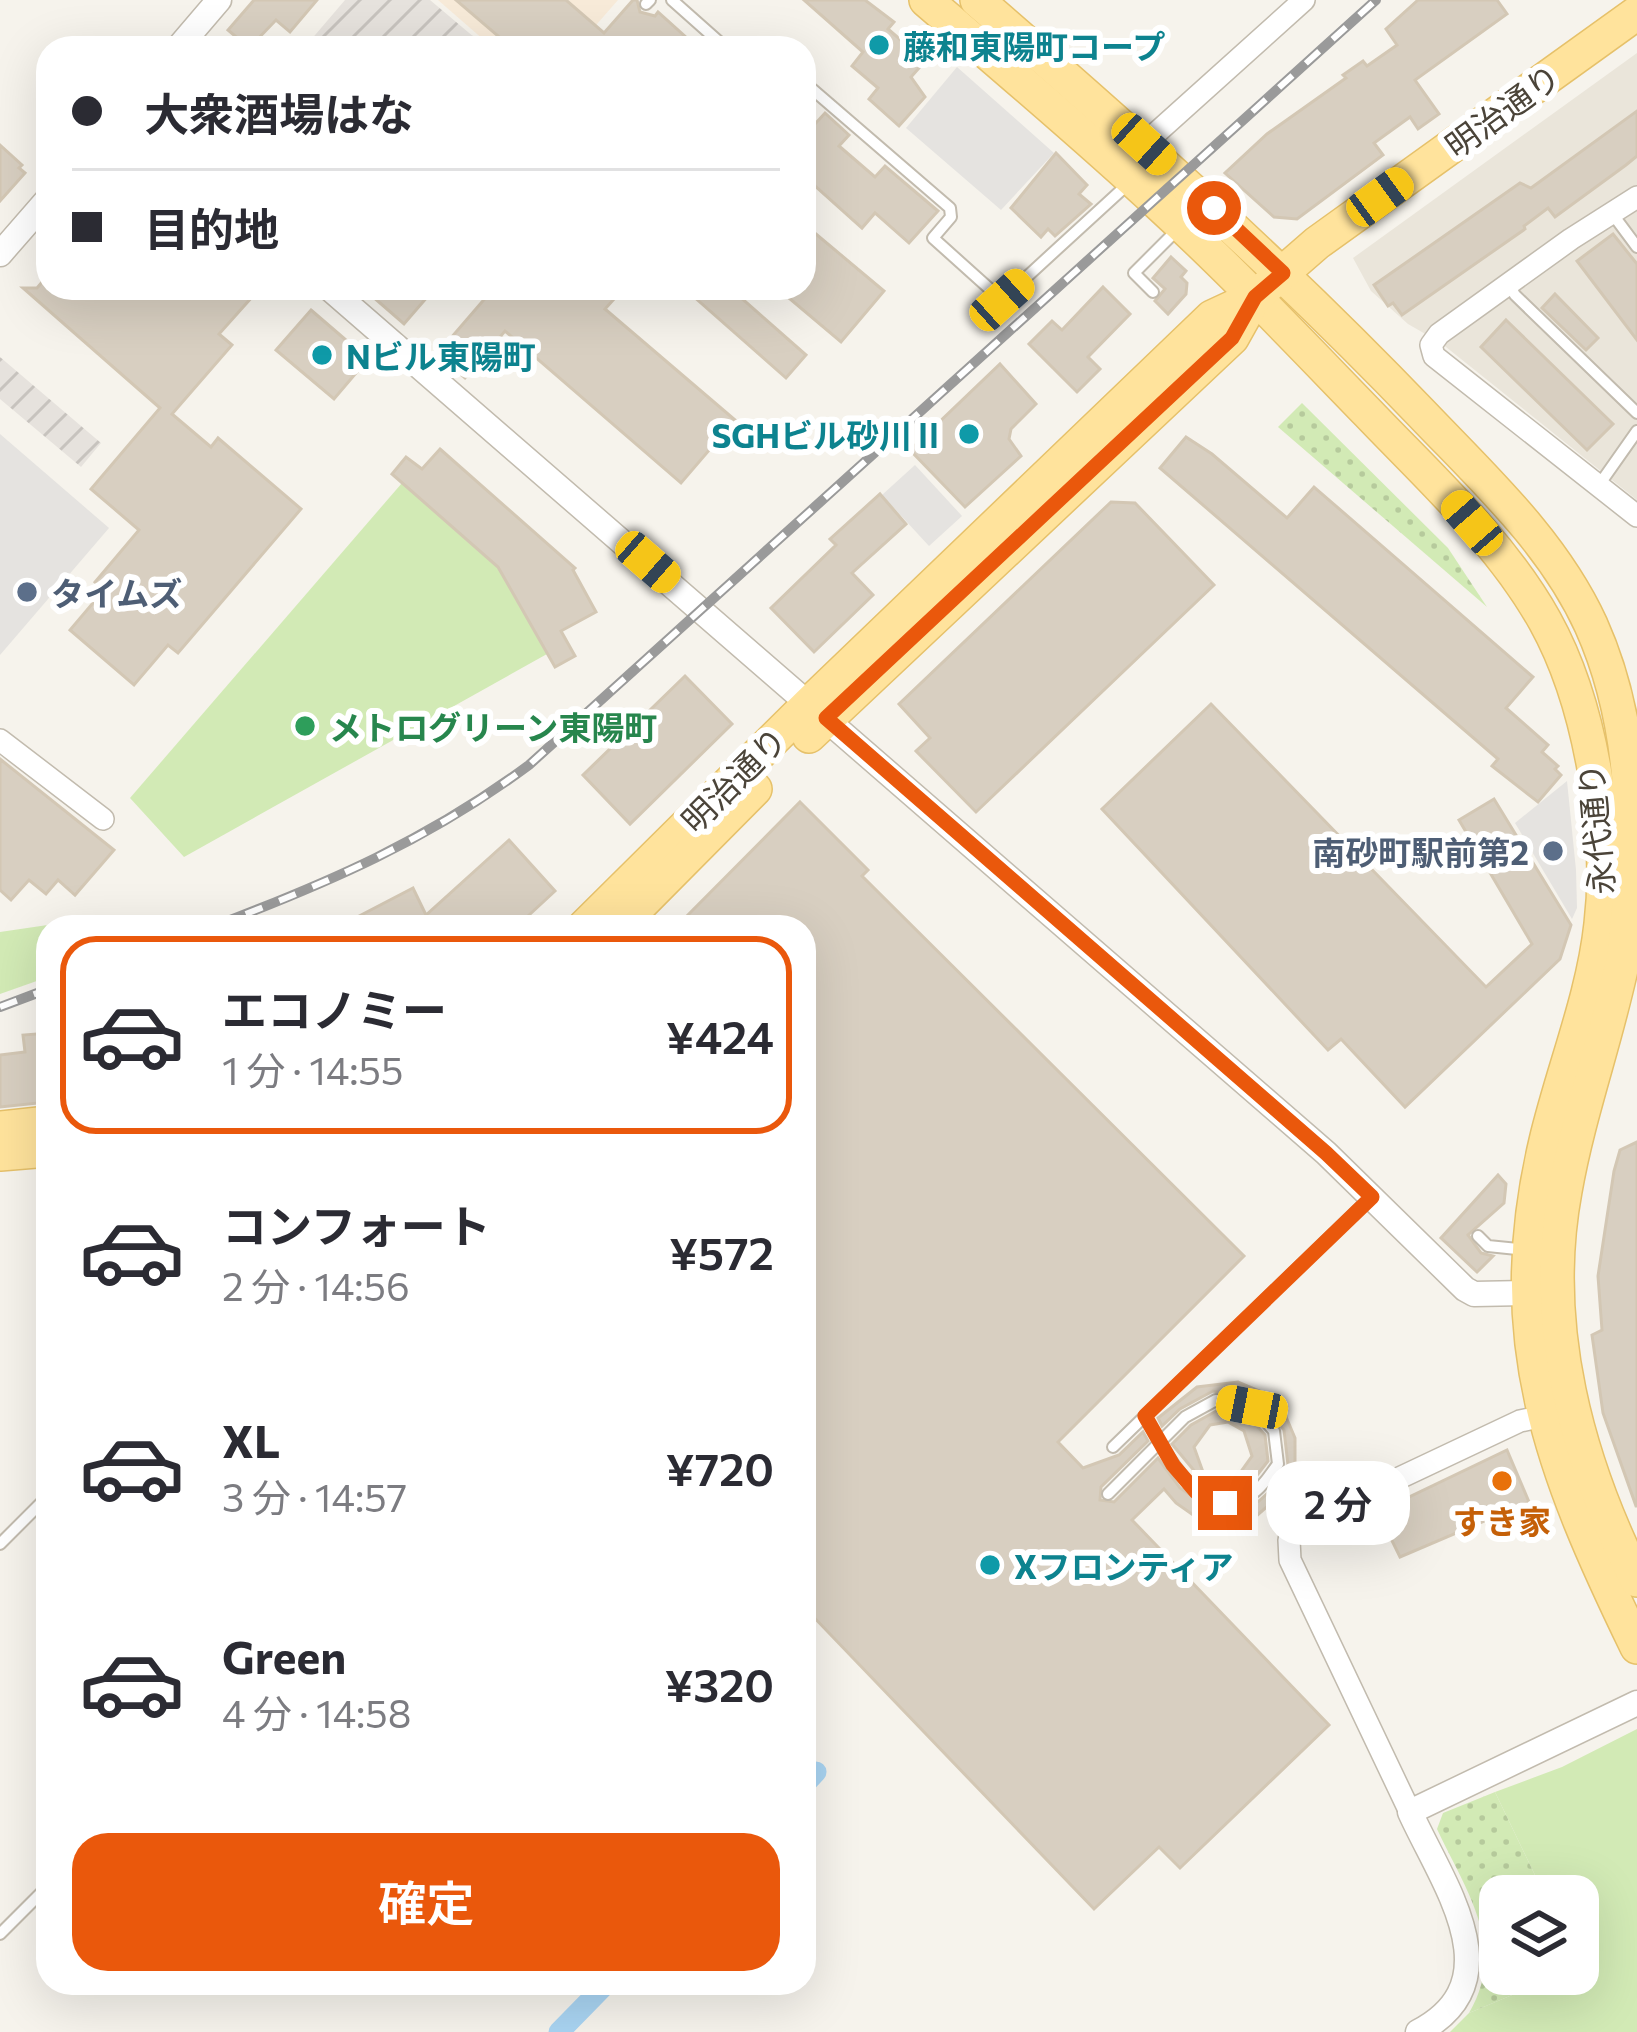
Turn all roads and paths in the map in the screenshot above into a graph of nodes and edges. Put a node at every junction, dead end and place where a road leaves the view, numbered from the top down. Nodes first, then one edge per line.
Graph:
1 (219, 0) edge
2 (672, 0) edge
3 (926, 0) edge
4 (976, 0) edge
5 (1304, 0) edge
6 (1637, 14) edge
7 (188, 36) edge
8 (712, 36) edge
9 (816, 92) edge
10 (1164, 162) junction
11 (1133, 180) junction
12 (1637, 197) edge
13 (1611, 212) junction
14 (36, 213) edge
15 (1174, 218) junction
16 (1637, 247) edge
17 (0, 254) edge
18 (1283, 273) junction
19 (1509, 285) junction
20 (1154, 292) dead end
21 (1255, 297) junction
22 (343, 300) edge
23 (1002, 300) junction
24 (984, 316) dead end
25 (1637, 413) edge
26 (1637, 431) edge
27 (1599, 485) junction
28 (1637, 516) edge
29 (818, 711) junction
30 (1631, 729) edge
31 (0, 740) edge
32 (103, 819) dead end
33 (1637, 847) edge
34 (597, 915) edge
35 (629, 915) edge
36 (36, 1124) edge
37 (0, 1128) edge
38 (36, 1151) edge
39 (0, 1154) edge
40 (1372, 1197) junction
41 (1478, 1236) dead end
42 (1531, 1250) junction
43 (1528, 1293) junction
44 (1145, 1416) junction
45 (1543, 1416) junction
46 (1113, 1447) dead end
47 (1108, 1494) dead end
48 (36, 1508) edge
49 (0, 1544) edge
50 (1637, 1580) edge
51 (1637, 1647) edge
52 (1637, 1703) edge
53 (1410, 1812) junction
54 (36, 1898) edge
55 (0, 1934) edge
56 (1418, 2032) edge

1 - 7 street
2 - 8 lane
3 - 11 main road
4 - 10 main road, 永代通り
5 - 10 street
6 - 18 main road, 明治通り
9 - 23 lane
10 - 18 main road, 永代通り
11 - 15 main road, 永代通り
11 - 23 lane
12 - 13 street
13 - 16 lane
13 - 19 street
14 - 17 street
15 - 20 lane
15 - 21 main road, 永代通り
18 - 21 main road, 明治通り
18 - 30 main road, 永代通り
19 - 25 lane
19 - 27 street
21 - 29 main road, 明治通り
21 - 42 main road, 永代通り
22 - 29 street
23 - 24 lane
26 - 27 lane
27 - 28 street
29 - 34 main road, 明治通り
29 - 35 main road, 明治通り
29 - 40 street
30 - 33 main road, 永代通り
31 - 32 street
33 - 50 main road, 永代通り
36 - 37 main road
38 - 39 main road
40 - 43 street
40 - 44 lane
41 - 42 lane
42 - 43 main road, 永代通り
43 - 45 main road, 永代通り
44 - 46 lane
44 - 47 lane
45 - 51 main road, 永代通り
45 - 53 street
48 - 49 lane
52 - 53 street
53 - 56 street
54 - 55 lane

